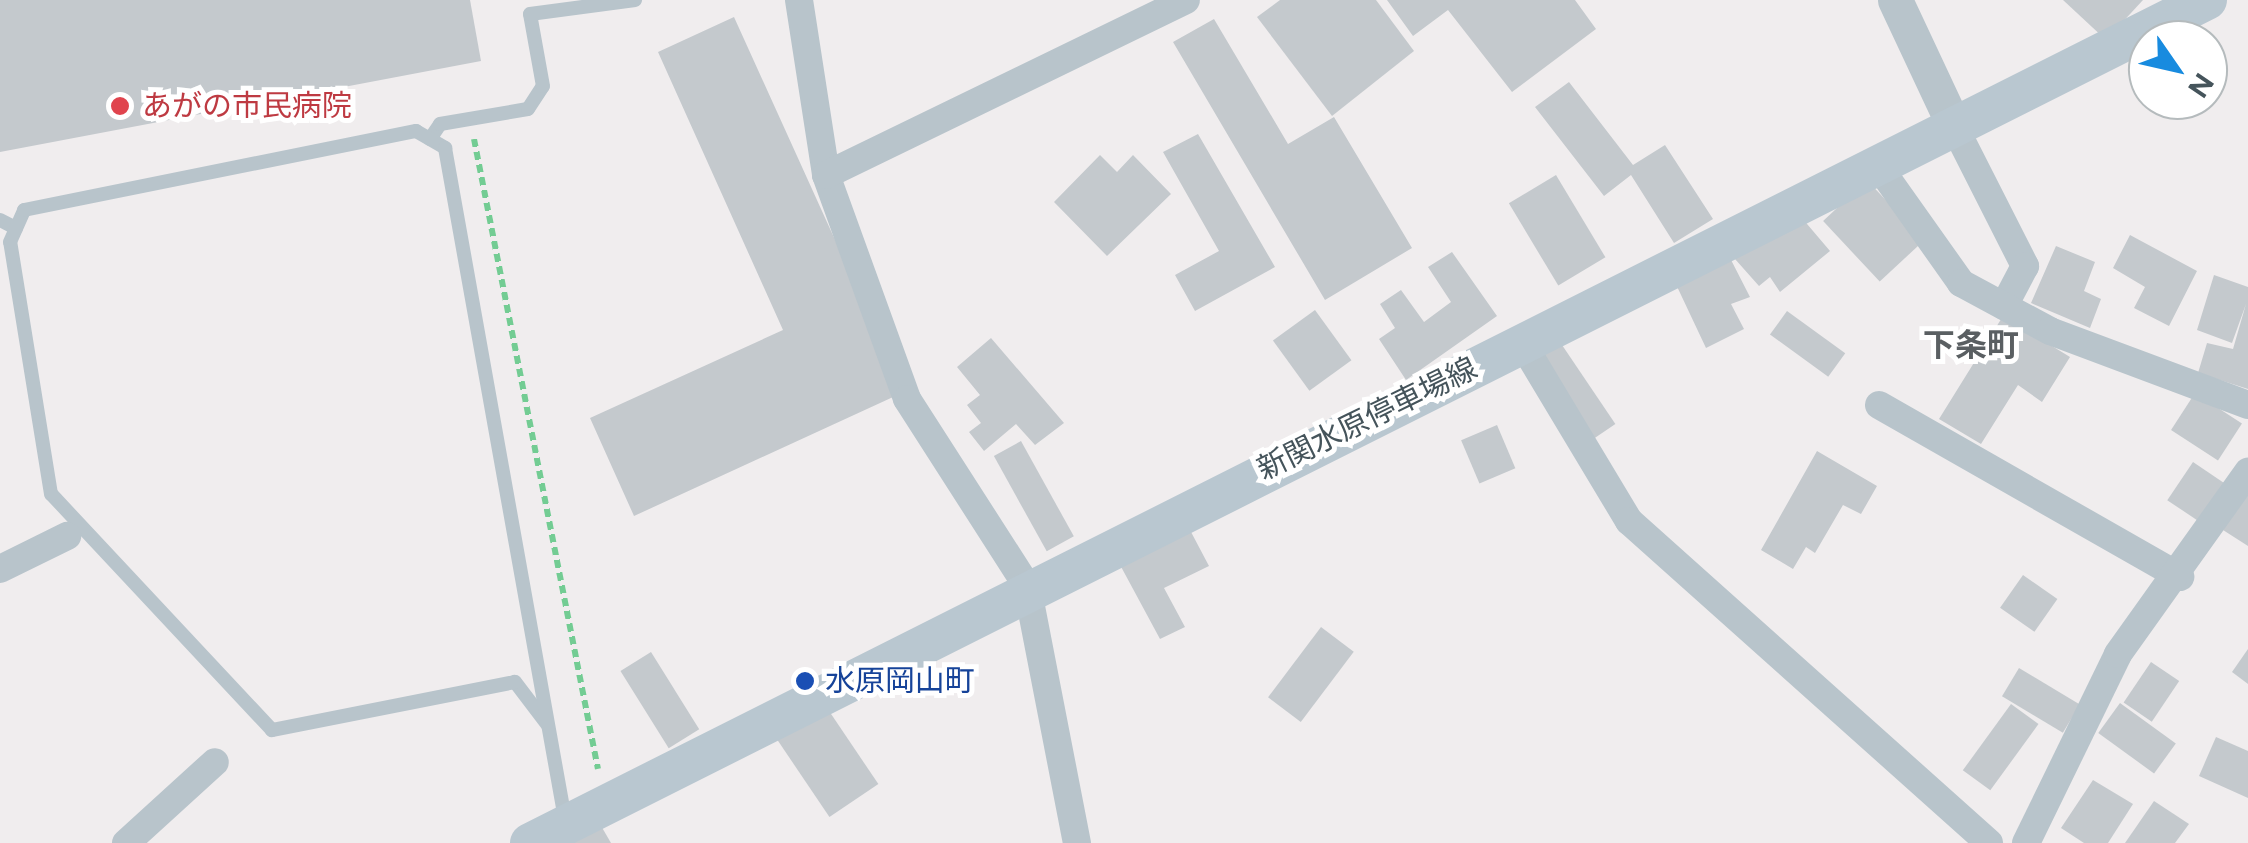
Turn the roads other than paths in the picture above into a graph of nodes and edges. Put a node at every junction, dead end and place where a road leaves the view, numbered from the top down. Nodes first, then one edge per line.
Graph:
1 (635, 0) edge
2 (799, 0) edge
3 (1186, 0) edge
4 (1895, 0) edge
5 (2207, 0) edge
6 (1955, 128) junction
7 (430, 139) junction
8 (1878, 166) junction
9 (826, 175) junction
10 (0, 220) edge
11 (16, 228) junction
12 (2004, 306) junction
13 (1522, 342) junction
14 (2248, 404) edge
15 (1879, 405) dead end
16 (2248, 472) edge
17 (67, 536) dead end
18 (0, 569) edge
19 (2180, 577) junction
20 (1028, 586) junction
21 (548, 724) junction
22 (215, 762) dead end
23 (566, 824) junction
24 (126, 843) edge
25 (530, 843) edge
26 (1077, 843) edge
27 (1988, 843) edge
28 (2026, 843) edge

1 - 7 lane
2 - 9 street
3 - 9 street
4 - 6 street
5 - 6 main road, 新関水原停車場線
6 - 8 main road, 新関水原停車場線
6 - 12 street
7 - 11 lane
7 - 21 lane
8 - 12 street
8 - 13 main road, 新関水原停車場線
9 - 20 street
10 - 11 lane
11 - 21 lane
12 - 14 street
13 - 20 main road, 新関水原停車場線
13 - 27 street
15 - 19 street
16 - 19 street
17 - 18 street
19 - 28 street
20 - 23 main road, 新関水原停車場線
20 - 26 street
21 - 23 lane
22 - 24 street
23 - 25 main road, 新関水原停車場線

